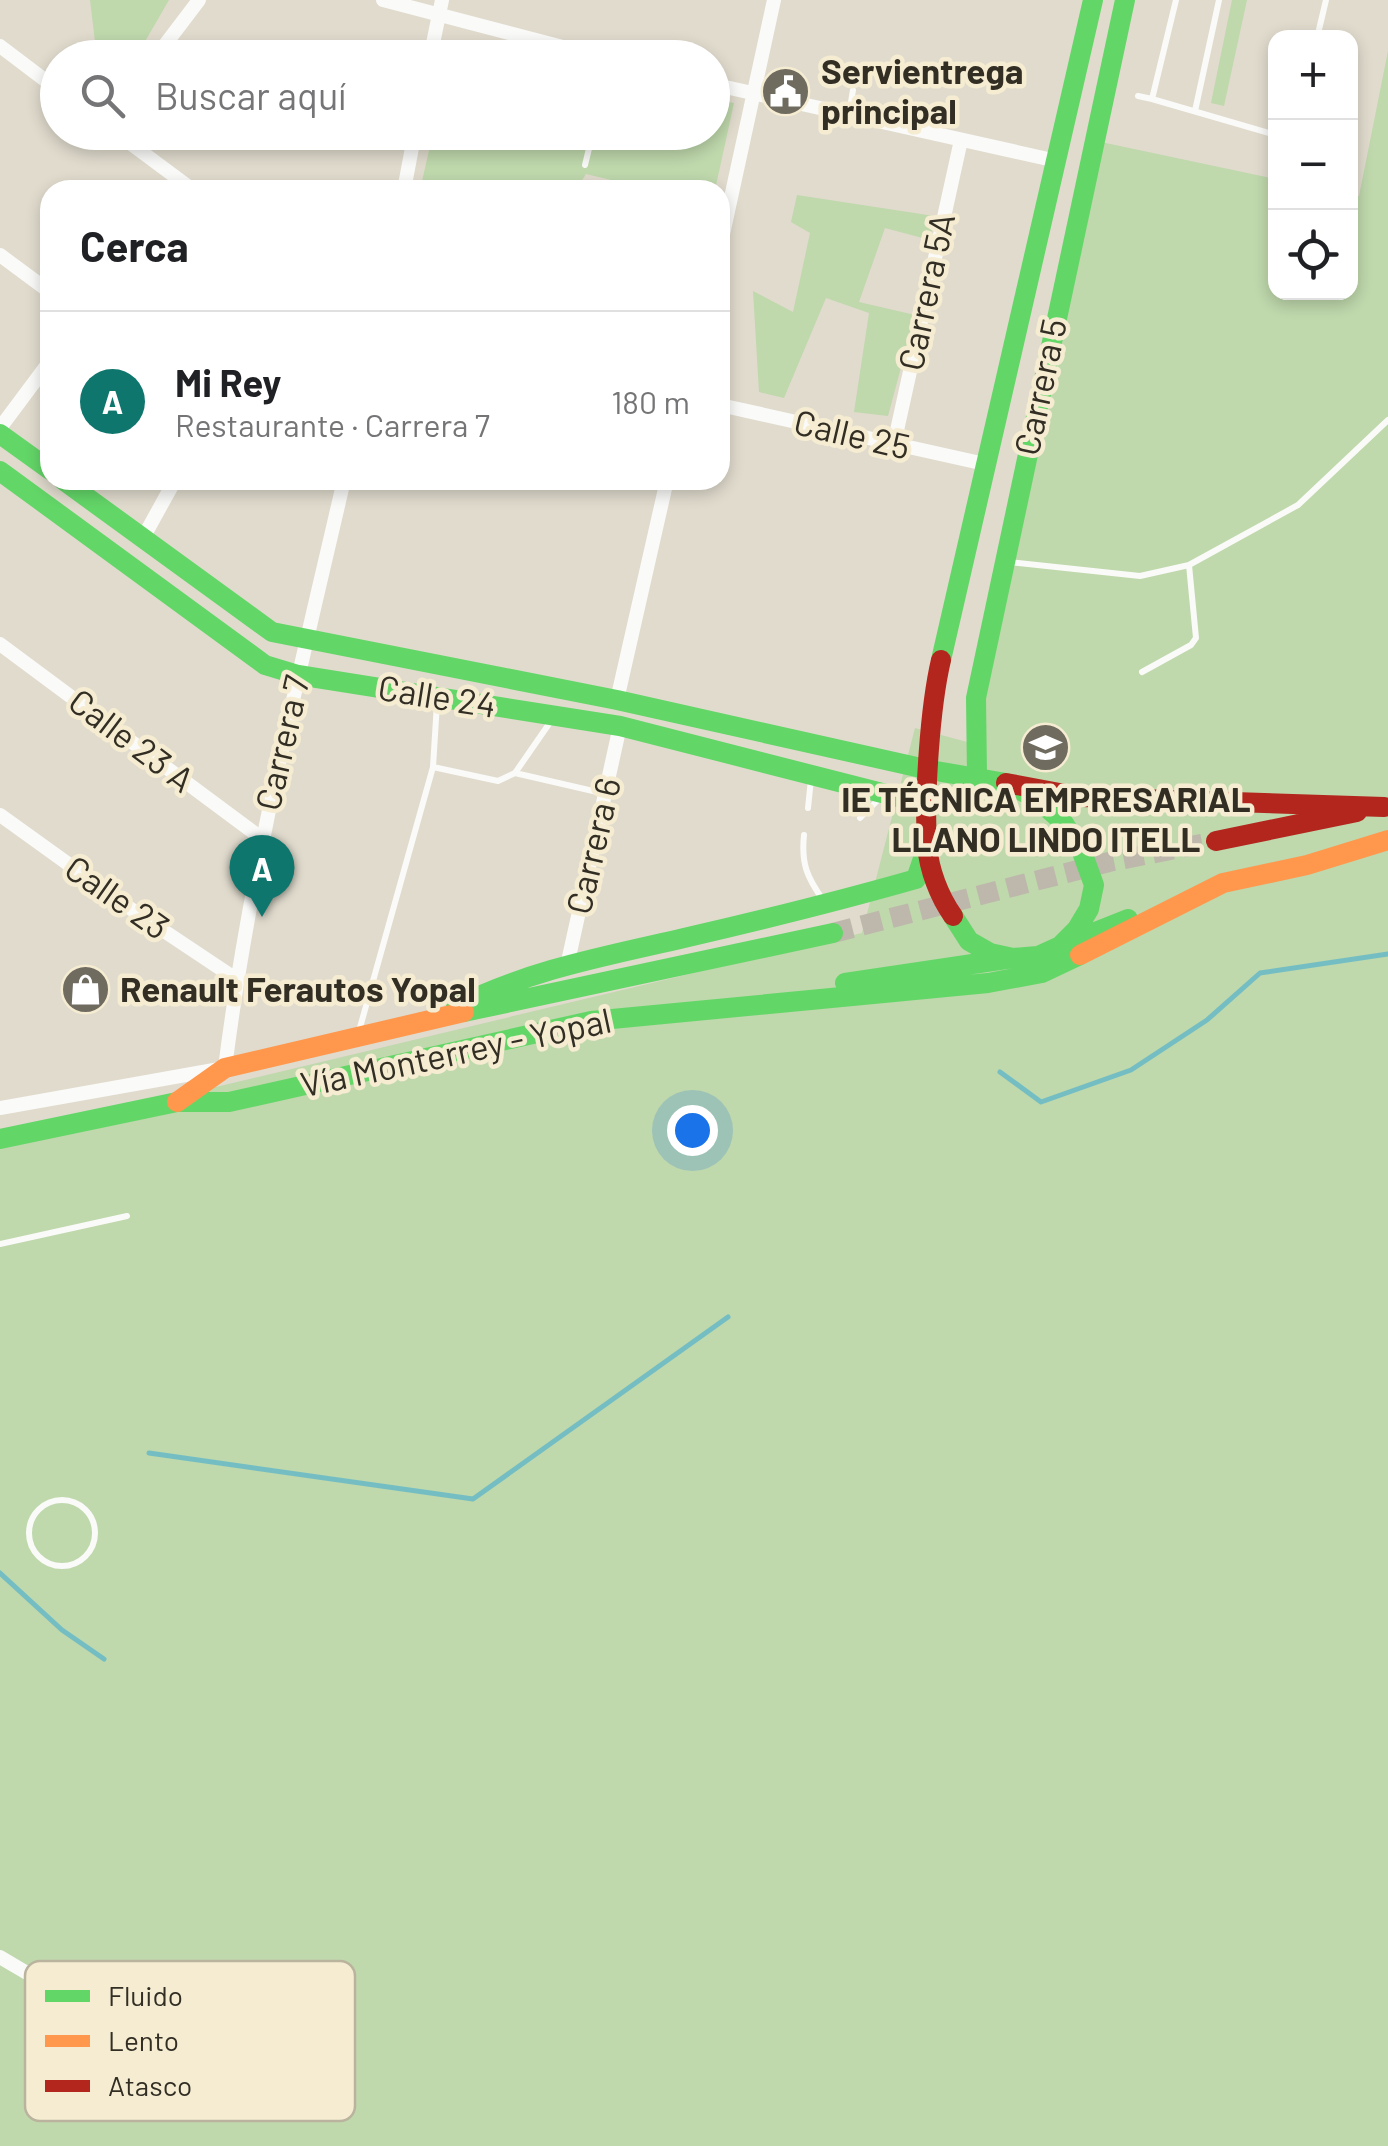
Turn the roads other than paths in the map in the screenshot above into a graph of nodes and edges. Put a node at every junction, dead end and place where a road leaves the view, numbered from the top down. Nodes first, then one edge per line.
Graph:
1 (199, 0) edge
2 (383, 0) edge
3 (442, 0) edge
4 (774, 0) edge
5 (1094, 0) edge
6 (1125, 0) edge
7 (1176, 0) edge
8 (1219, 0) edge
9 (1326, 0) edge
10 (438, 16) junction
11 (1319, 30) edge
12 (169, 40) edge
13 (433, 40) edge
14 (533, 40) edge
15 (0, 46) edge
16 (40, 76) edge
17 (730, 88) edge
18 (853, 90) dead end
19 (755, 94) junction
20 (1138, 96) dead end
21 (1152, 99) junction
22 (1194, 111) junction
23 (849, 115) junction
24 (1268, 133) edge
25 (961, 140) junction
26 (144, 150) edge
27 (412, 150) edge
28 (589, 150) edge
29 (1057, 161) junction
30 (585, 166) dead end
31 (181, 180) edge
32 (406, 180) edge
33 (730, 204) edge
34 (0, 255) edge
35 (40, 285) edge
36 (40, 375) edge
37 (730, 407) edge
38 (1388, 420) edge
39 (0, 431) edge
40 (894, 444) junction
41 (40, 462) edge
42 (984, 464) junction
43 (0, 471) edge
44 (77, 490) edge
45 (169, 490) edge
46 (342, 490) edge
47 (665, 490) edge
48 (143, 538) junction
49 (1003, 561) junction
50 (1189, 565) junction
51 (307, 642) junction
52 (0, 644) edge
53 (1142, 672) dead end
54 (298, 675) junction
55 (437, 697) junction
56 (617, 700) junction
57 (554, 716) junction
58 (620, 726) junction
59 (433, 767) junction
60 (930, 770) junction
61 (515, 773) junction
62 (812, 774) junction
63 (977, 776) junction
64 (1006, 782) junction
65 (886, 792) junction
66 (607, 794) junction
67 (929, 805) junction
68 (1386, 806) edge
69 (808, 808) dead end
70 (0, 815) edge
71 (860, 818) dead end
72 (804, 835) dead end
73 (261, 838) junction
74 (1388, 840) edge
75 (1216, 841) tunnel mouth
76 (927, 847) junction
77 (1222, 882) junction
78 (827, 905) junction
79 (833, 933) tunnel mouth
80 (1060, 946) junction
81 (1013, 958) junction
82 (567, 966) junction
83 (236, 979) junction
84 (436, 1018) junction
85 (590, 1021) junction
86 (357, 1037) junction
87 (225, 1068) junction
88 (177, 1102) junction
89 (0, 1108) edge
90 (0, 1140) edge
91 (127, 1216) dead end
92 (0, 1244) edge
93 (40, 1508) joint
94 (0, 1957) edge
95 (25, 1973) edge

1 - 12 street
2 - 10 street
3 - 10 street
4 - 19 street
5 - 29 main road, Carrera 5
6 - 49 main road, Carrera 5
7 - 21 lane
8 - 22 lane
9 - 11 lane
10 - 13 street
10 - 14 street
15 - 16 street
17 - 19 street
18 - 23 lane
19 - 23 street
19 - 33 street
20 - 21 lane
21 - 22 lane
22 - 24 lane
23 - 25 street
25 - 29 street
25 - 40 street, Carrera 5A
26 - 31 street
27 - 32 street
28 - 30 lane
29 - 42 main road, Carrera 5
34 - 35 street
36 - 39 street
37 - 40 street, Calle 25
38 - 50 lane
39 - 41 main road
40 - 42 street, Calle 25
42 - 60 main road, Carrera 5
43 - 54 main road, Calle 24
44 - 48 main road, Calle 24
45 - 48 street
46 - 51 street, Carrera 7
47 - 56 street
48 - 51 main road, Calle 24
49 - 50 lane
49 - 63 main road, Carrera 5
50 - 53 lane
51 - 54 street, Carrera 7
51 - 56 main road, Calle 24
52 - 73 street, Calle 23 A
54 - 55 main road, Calle 24
54 - 73 street, Carrera 7
55 - 57 main road, Calle 24
55 - 59 lane
56 - 60 main road, Calle 24
57 - 58 main road, Calle 24
57 - 61 lane
58 - 62 main road, Calle 24
58 - 66 street, Carrera 6
59 - 61 lane
59 - 86 lane
60 - 63 main road
60 - 67 main road
61 - 66 lane
62 - 65 main road, Calle 24
62 - 69 lane
63 - 64 main road
64 - 68 main road
64 - 80 main road
65 - 67 main road, Calle 24
65 - 71 lane
66 - 82 street, Carrera 6
67 - 76 main road
68 - 75 main road
70 - 83 street, Calle 23
72 - 78 lane
73 - 83 street, Carrera 7
74 - 77 main road, Vía Monterrey - Yopal
76 - 78 main road
76 - 81 main road
77 - 80 main road
77 - 85 main road, Vía Monterrey - Yopal
78 - 82 main road
79 - 84 main road, Vía Monterrey - Yopal
80 - 81 main road
81 - 85 main road
82 - 84 main road
83 - 87 street, Carrera 7
84 - 86 main road, Vía Monterrey - Yopal
85 - 88 main road, Vía Monterrey - Yopal
86 - 87 main road, Vía Monterrey - Yopal
87 - 88 main road, Vía Monterrey - Yopal
87 - 89 street
88 - 90 main road
91 - 92 lane
93 - 93 lane
94 - 95 street

